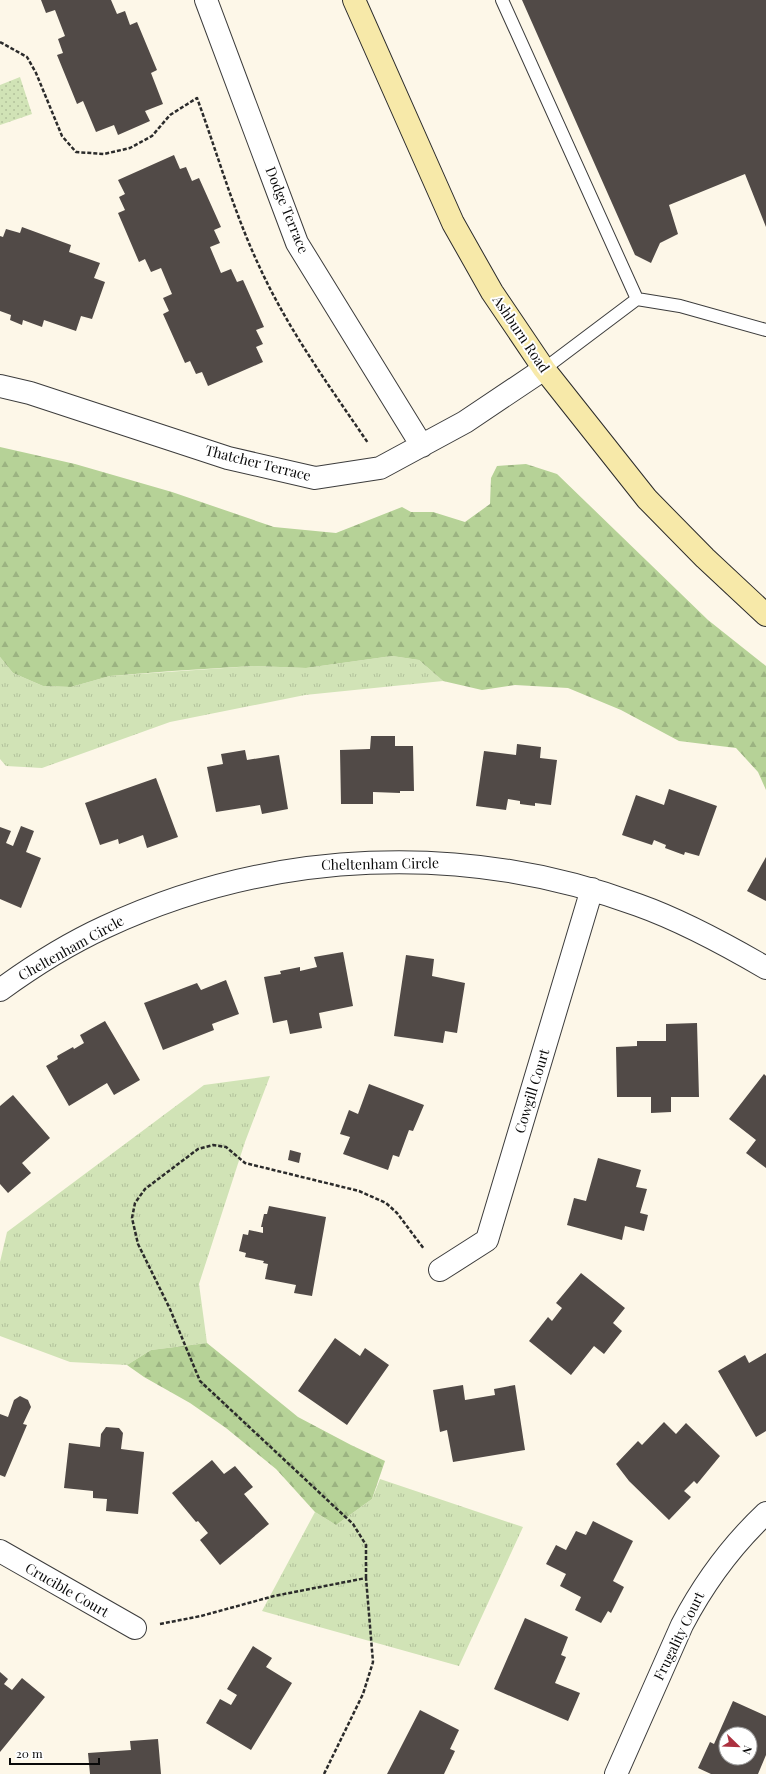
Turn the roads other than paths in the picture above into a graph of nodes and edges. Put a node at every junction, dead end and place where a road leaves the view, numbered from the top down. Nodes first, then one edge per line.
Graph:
1 (206, 0) edge
2 (354, 0) edge
3 (502, 0) edge
4 (636, 299) junction
5 (766, 330) edge
6 (544, 369) junction
7 (0, 386) edge
8 (422, 446) junction
9 (766, 614) edge
10 (592, 889) junction
11 (766, 968) edge
12 (0, 990) edge
13 (440, 1270) road end
14 (766, 1513) edge
15 (0, 1551) edge
16 (134, 1628) road end
17 (616, 1774) edge

1 - 8 street, Dodge Terrace
2 - 6 main road, Ashburn Road
3 - 4 lane
4 - 5 lane
4 - 6 lane
6 - 8 street, Thatcher Terrace
6 - 9 main road, Ashburn Road
7 - 8 street, Thatcher Terrace
10 - 11 street, Cheltenham Circle
10 - 12 street, Cheltenham Circle
10 - 13 street, Cowgill Court
14 - 17 street, Frugality Court
15 - 16 street, Crucible Court

